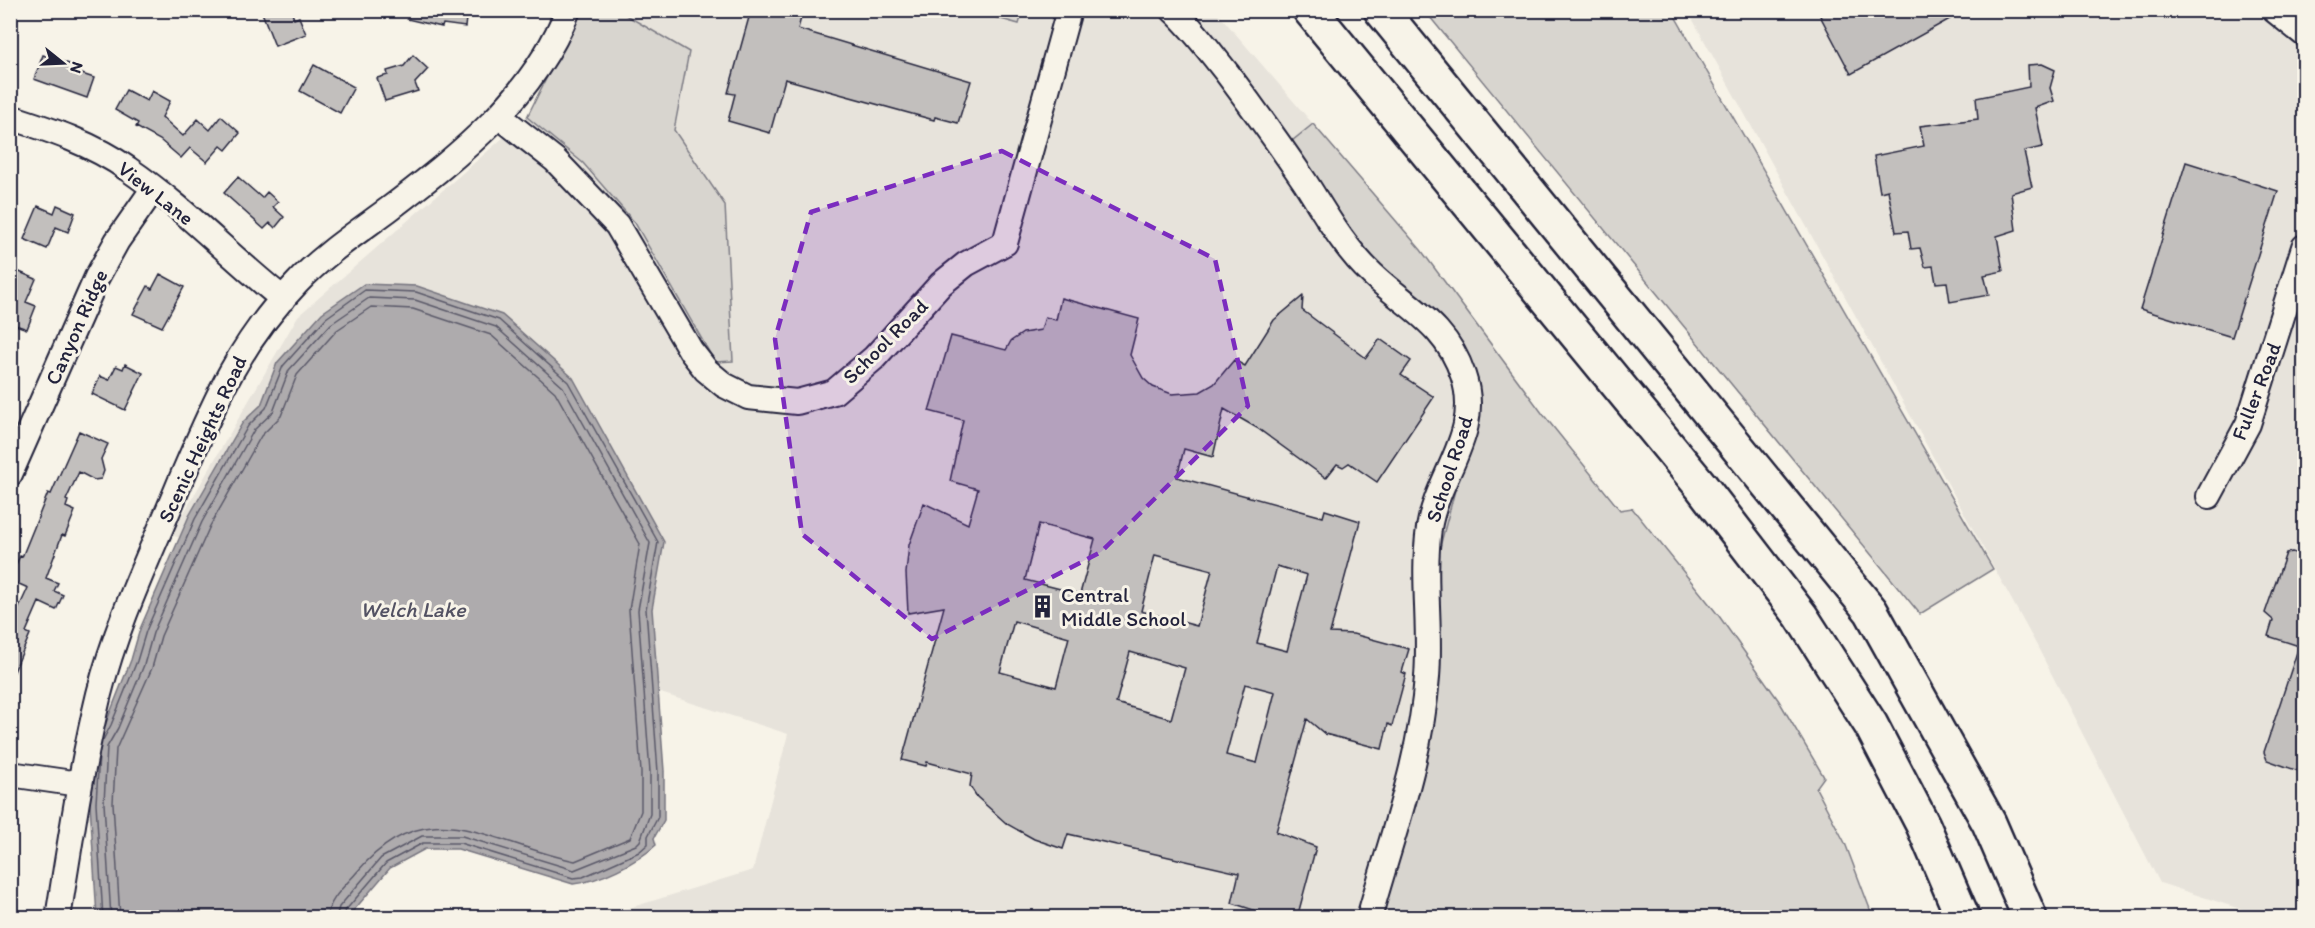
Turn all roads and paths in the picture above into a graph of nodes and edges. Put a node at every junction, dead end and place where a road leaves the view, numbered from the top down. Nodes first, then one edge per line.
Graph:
1 (568, 10) edge
2 (1070, 10) edge
3 (1173, 10) edge
4 (1310, 10) edge
5 (1381, 10) edge
6 (2274, 10) edge
7 (2304, 34) edge
8 (499, 116) junction
9 (10, 117) edge
10 (154, 188) junction
11 (2304, 247) edge
12 (283, 299) junction
13 (10, 474) edge
14 (2209, 496) dead end
15 (10, 774) edge
16 (79, 784) junction
17 (58, 918) edge
18 (1369, 918) edge
19 (1963, 918) edge
20 (2030, 918) edge

1 - 8 street, Scenic Heights Road
2 - 8 street, School Road
3 - 18 street, School Road
4 - 19 highway
5 - 20 highway
6 - 7 street
8 - 12 street, Scenic Heights Road
9 - 10 street, View Lane
10 - 12 street, View Lane
10 - 13 street, Canyon Ridge
11 - 14 street, Fuller Road
12 - 16 street, Scenic Heights Road
15 - 16 street
16 - 17 street, Scenic Heights Road

